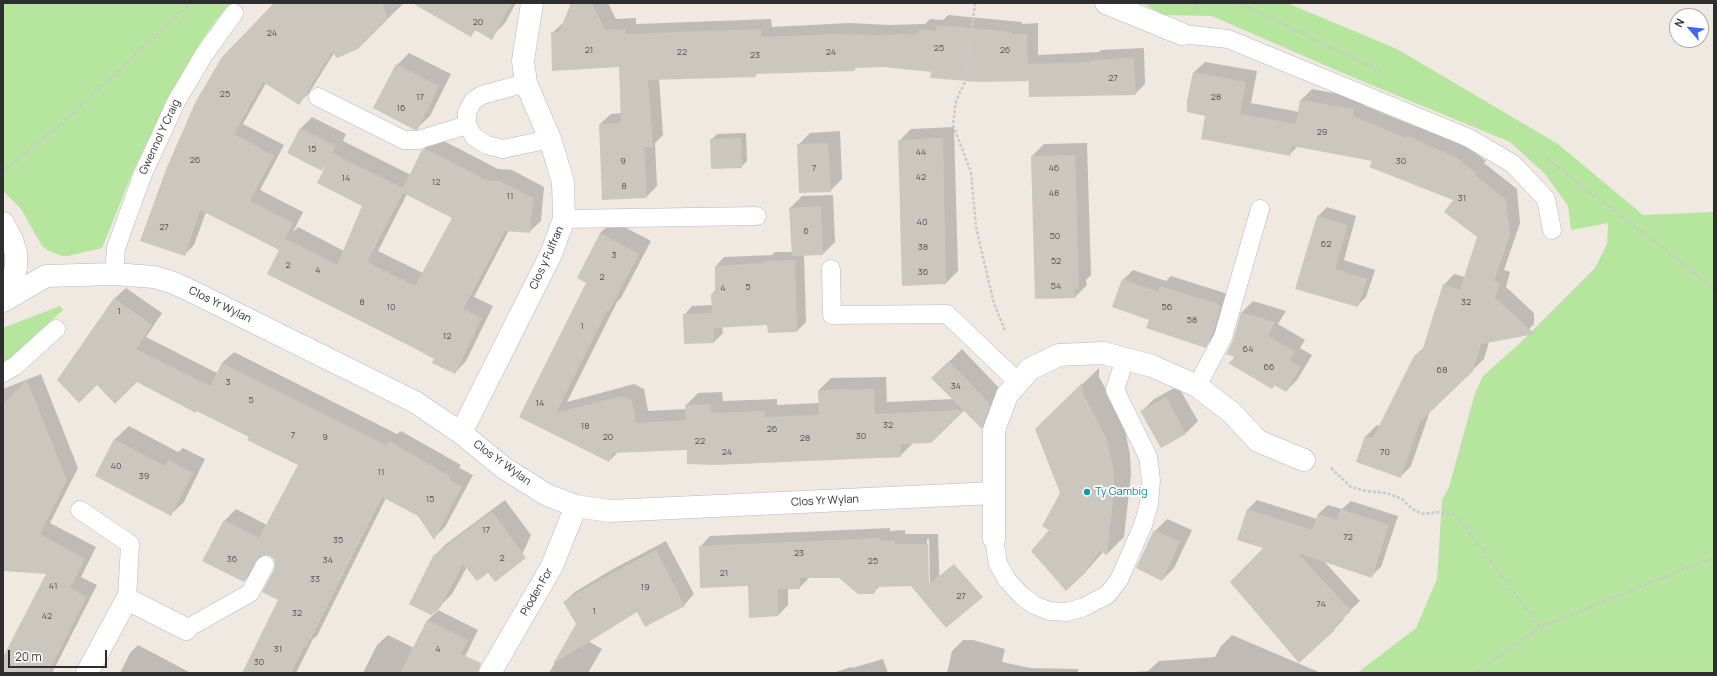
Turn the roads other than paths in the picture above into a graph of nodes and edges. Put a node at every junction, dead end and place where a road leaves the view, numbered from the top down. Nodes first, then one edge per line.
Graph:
1 (532, 3) edge
2 (1106, 3) edge
3 (234, 13) dead end
4 (1182, 34) joint
5 (526, 83) junction
6 (318, 97) dead end
7 (467, 125) junction
8 (550, 139) junction
9 (1260, 209) dead end
10 (757, 216) dead end
11 (564, 219) junction
12 (1552, 230) dead end
13 (8, 232) edge
14 (831, 269) dead end
15 (114, 274) junction
16 (46, 276) junction
17 (3, 300) edge
18 (56, 329) dead end
19 (1125, 359) junction
20 (3, 374) edge
21 (1018, 382) junction
22 (1197, 386) junction
23 (461, 433) junction
24 (1304, 460) road end
25 (994, 493) junction
26 (576, 506) junction
27 (80, 510) dead end
28 (994, 539) joint
29 (265, 564) dead end
30 (127, 598) junction
31 (186, 629) joint
32 (87, 673) edge
33 (490, 673) edge

1 - 5 street, Clos y Fulfran
2 - 4 street
3 - 15 lane, Gwennol Y Craig
4 - 12 lane
5 - 7 lane
5 - 8 street, Clos y Fulfran
6 - 7 lane
7 - 8 lane
8 - 11 street, Clos y Fulfran
9 - 22 lane
10 - 11 lane
11 - 23 street, Clos y Fulfran
13 - 16 street
13 - 17 street
14 - 21 lane
15 - 16 street, Clos Yr Wylan
15 - 23 street, Clos Yr Wylan
16 - 17 street, Clos Yr Wylan
18 - 20 lane
19 - 21 street
19 - 22 street
19 - 28 lane
21 - 25 street
22 - 24 street
23 - 26 street, Clos Yr Wylan
25 - 26 street, Clos Yr Wylan
25 - 28 street
26 - 33 street, Pioden For
27 - 30 lane
29 - 31 lane
30 - 31 street
30 - 32 street

